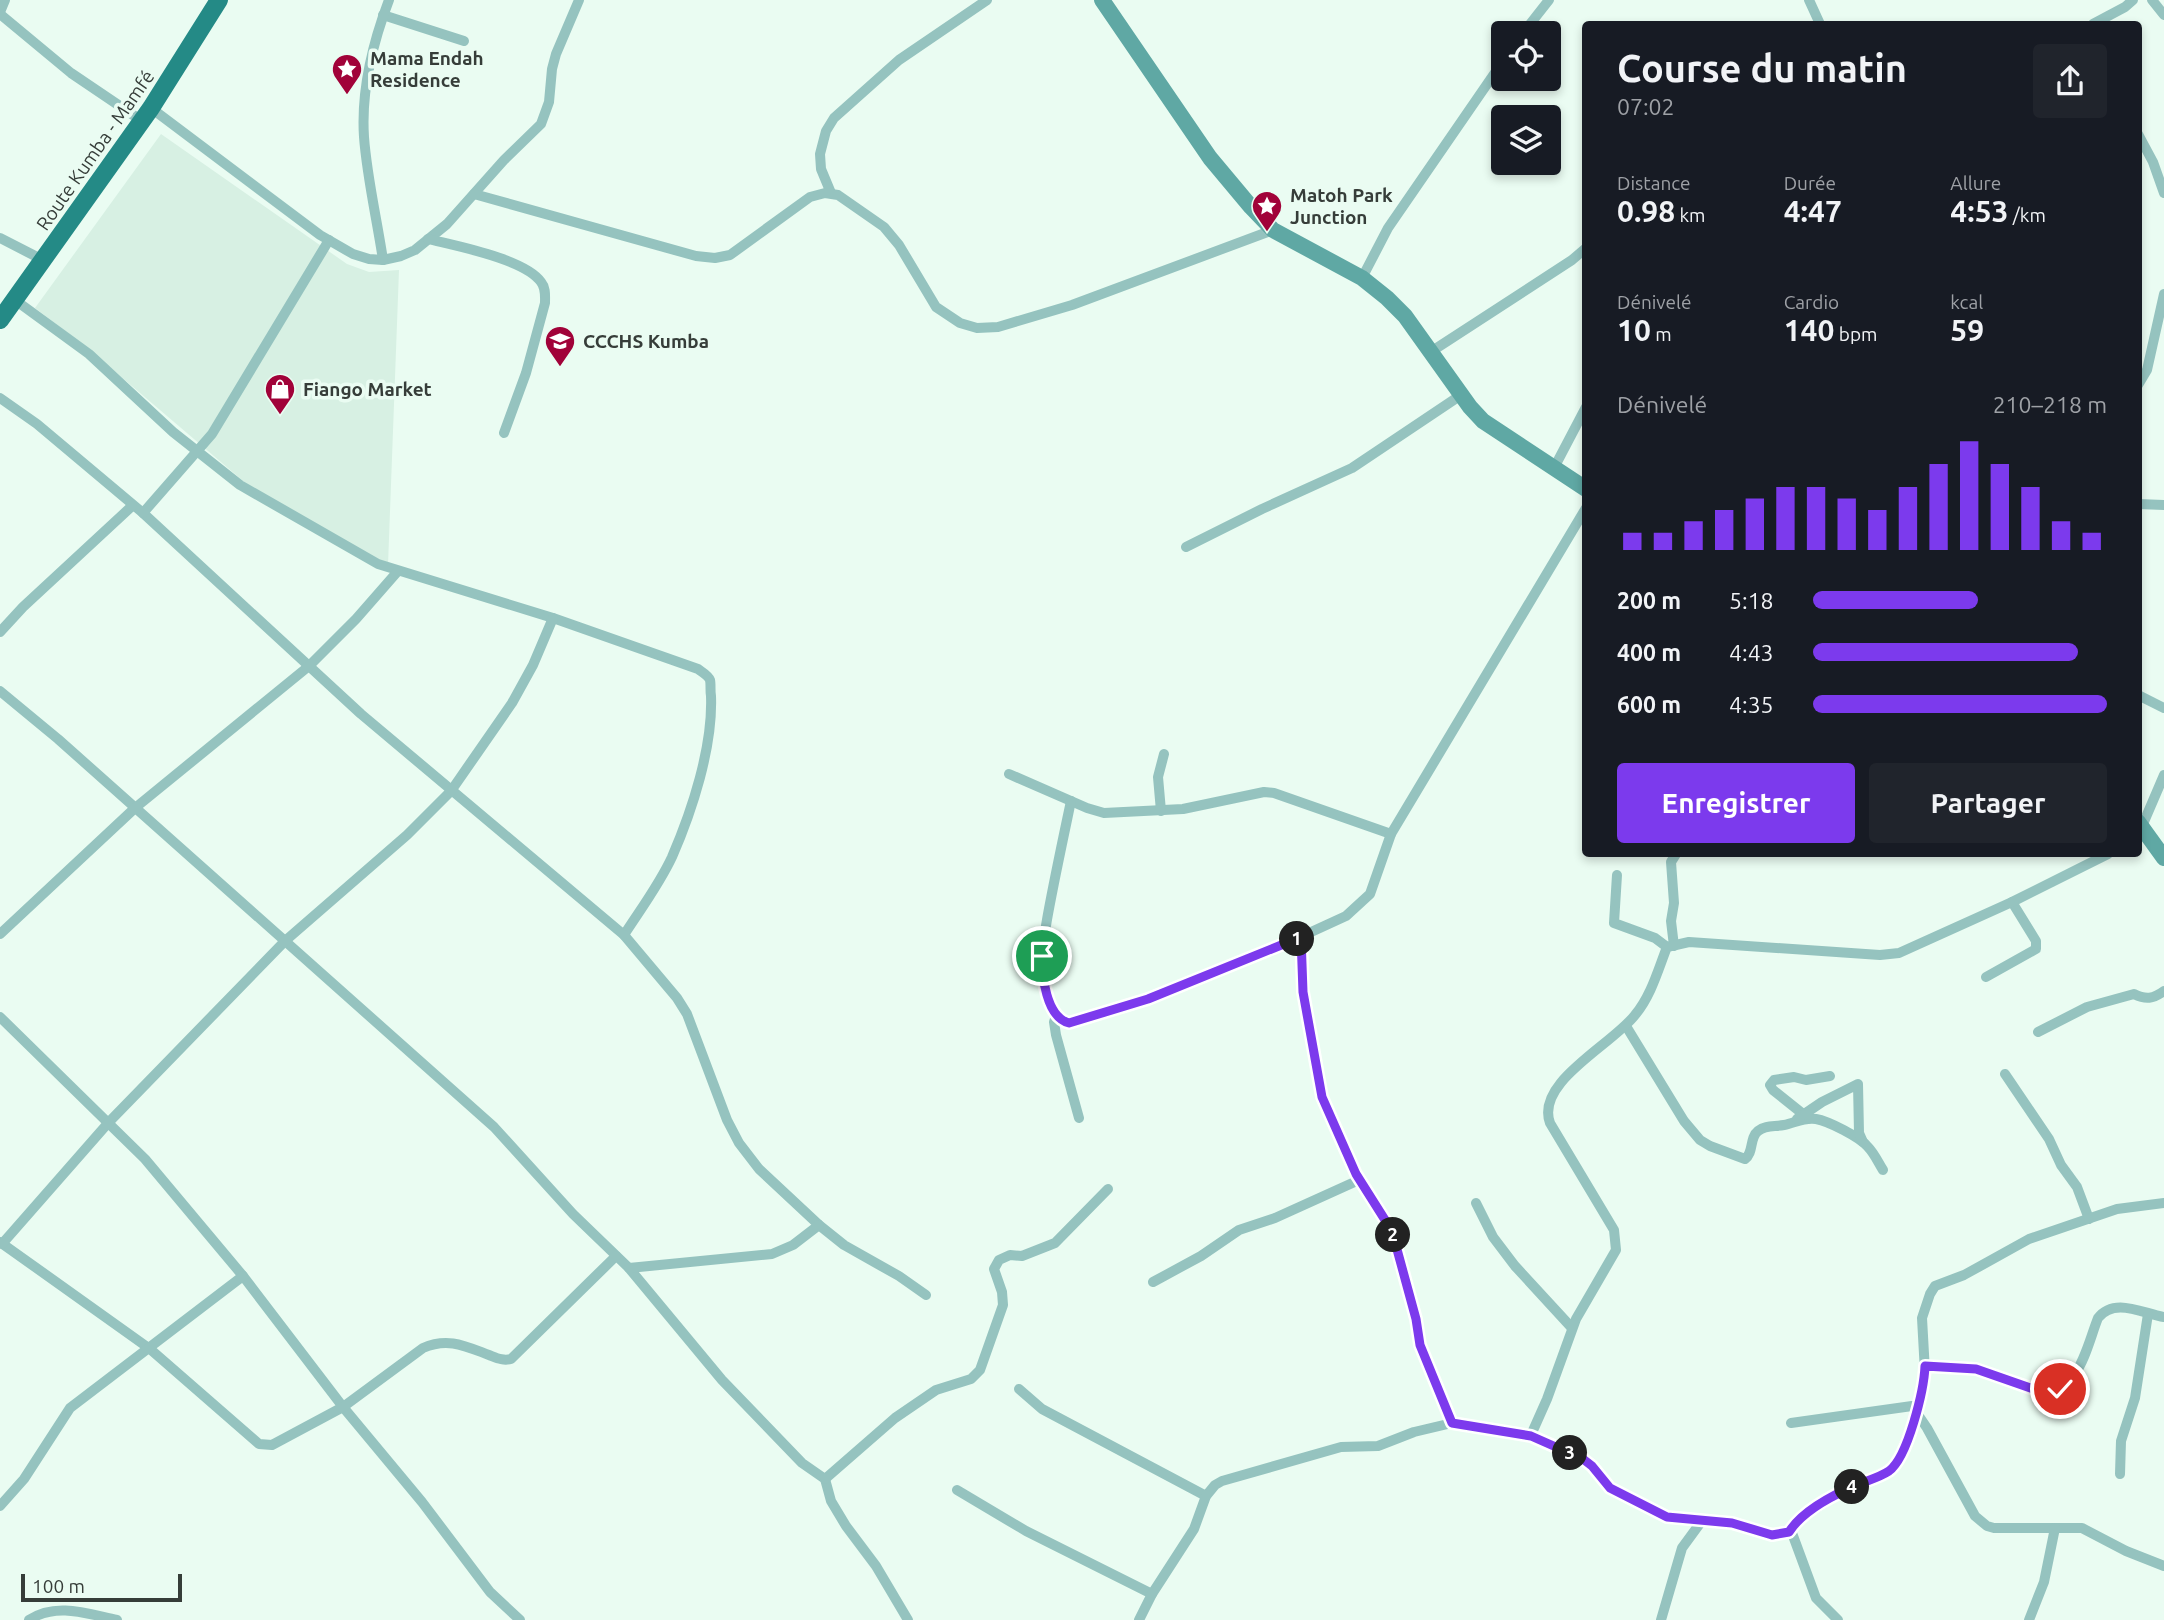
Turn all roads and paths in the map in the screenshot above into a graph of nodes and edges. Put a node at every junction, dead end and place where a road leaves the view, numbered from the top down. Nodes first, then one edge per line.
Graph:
1 (5, 0) edge
2 (219, 0) edge
3 (389, 0) edge
4 (579, 0) edge
5 (987, 0) edge
6 (1102, 0) edge
7 (1549, 0) edge
8 (2133, 0) edge
9 (2152, 0) edge
10 (1814, 2) edge
11 (0, 13) edge
12 (383, 15) junction
13 (2164, 15) edge
14 (1532, 21) edge
15 (1819, 21) edge
16 (2098, 21) edge
17 (464, 41) dead end
18 (1491, 78) edge
19 (146, 114) junction
20 (2142, 141) edge
21 (2164, 193) edge
22 (474, 194) junction
23 (831, 194) junction
24 (1273, 230) junction
25 (0, 238) edge
26 (428, 239) junction
27 (329, 240) junction
28 (1582, 251) edge
29 (43, 260) junction
30 (383, 260) junction
31 (1362, 278) junction
32 (2164, 294) edge
33 (15, 300) junction
34 (0, 320) edge
35 (1429, 354) junction
36 (2142, 378) edge
37 (1461, 395) junction
38 (0, 398) edge
39 (1582, 415) edge
40 (504, 433) dead end
41 (196, 452) junction
42 (1554, 468) junction
43 (1582, 486) edge
44 (2142, 504) edge
45 (2164, 505) edge
46 (132, 506) junction
47 (143, 513) junction
48 (1582, 515) edge
49 (1186, 547) dead end
50 (398, 571) junction
51 (552, 618) junction
52 (0, 632) edge
53 (309, 666) junction
54 (0, 691) edge
55 (2142, 697) edge
56 (2164, 708) edge
57 (1164, 754) dead end
58 (1009, 774) dead end
59 (2164, 775) edge
60 (451, 791) junction
61 (1071, 802) junction
62 (135, 808) junction
63 (1161, 811) junction
64 (2142, 824) edge
65 (2142, 830) edge
66 (1391, 834) junction
67 (1674, 857) edge
68 (2102, 857) edge
69 (2164, 858) edge
70 (1617, 876) dead end
71 (2012, 902) junction
72 (0, 934) edge
73 (624, 935) junction
74 (1301, 937) junction
75 (285, 941) junction
76 (1671, 946) junction
77 (1986, 977) dead end
78 (2164, 991) edge
79 (1056, 1016) junction
80 (0, 1017) edge
81 (1626, 1026) junction
82 (2038, 1032) dead end
83 (2005, 1074) dead end
84 (1829, 1076) dead end
85 (1799, 1117) junction
86 (1079, 1118) dead end
87 (109, 1122) junction
88 (1863, 1142) junction
89 (1883, 1170) dead end
90 (1359, 1180) junction
91 (1108, 1189) dead end
92 (1476, 1203) dead end
93 (2164, 1203) edge
94 (2089, 1219) junction
95 (819, 1225) junction
96 (1, 1243) edge
97 (616, 1256) junction
98 (629, 1268) junction
99 (243, 1276) junction
100 (1153, 1282) dead end
101 (926, 1295) dead end
102 (2148, 1314) junction
103 (2164, 1317) edge
104 (1572, 1328) junction
105 (150, 1349) junction
106 (1925, 1366) junction
107 (1019, 1390) dead end
108 (342, 1406) junction
109 (1917, 1413) junction
110 (1452, 1423) junction
111 (1791, 1423) dead end
112 (1531, 1436) junction
113 (2120, 1474) dead end
114 (825, 1479) junction
115 (957, 1490) dead end
116 (1206, 1496) junction
117 (1, 1503) edge
118 (1701, 1522) junction
119 (2055, 1528) junction
120 (1789, 1532) junction
121 (2164, 1566) edge
122 (1152, 1594) junction
123 (29, 1620) edge
124 (117, 1620) edge
125 (520, 1620) edge
126 (908, 1620) edge
127 (1139, 1620) edge
128 (1661, 1620) edge
129 (1838, 1620) edge
130 (2029, 1620) edge

1 - 11 street
2 - 19 highway, Route Kumba - Mamfé
3 - 12 street
4 - 22 street
5 - 23 street
6 - 24 main road
7 - 14 street
8 - 16 street
9 - 13 street
10 - 15 street
11 - 19 street
12 - 17 street
12 - 30 street
18 - 31 street
19 - 27 street
19 - 29 highway, Route Kumba - Mamfé
20 - 21 street
22 - 23 street
22 - 26 street
23 - 24 street
24 - 31 main road
25 - 29 street
26 - 30 street
26 - 40 street
27 - 30 street
27 - 41 street
28 - 35 street
29 - 33 highway, Route Kumba - Mamfé
31 - 35 main road
32 - 36 street
33 - 34 highway, Route Kumba - Mamfé
33 - 41 street
35 - 37 main road
37 - 42 main road
37 - 49 street
38 - 46 street
39 - 42 street
41 - 47 street
41 - 50 street
42 - 43 main road
44 - 45 street
46 - 47 street
46 - 52 street
47 - 53 street
48 - 66 street
50 - 51 street
50 - 53 street
51 - 60 street
51 - 73 street
53 - 60 street
53 - 62 street
54 - 62 street
55 - 56 street
57 - 63 street
58 - 61 street
59 - 64 street
60 - 73 street
60 - 75 street
61 - 63 street
61 - 79 street
62 - 72 street
62 - 75 street
63 - 66 street
65 - 69 main road
66 - 74 street
67 - 76 street
68 - 71 street
70 - 76 street
71 - 76 street
71 - 77 street
73 - 95 street
74 - 79 street
74 - 90 street
75 - 87 street
75 - 97 street
76 - 81 street
78 - 82 street
79 - 86 street
80 - 87 street
81 - 85 street
81 - 104 street
83 - 94 street
84 - 85 street
85 - 88 street
85 - 88 street
87 - 96 street
87 - 99 street
88 - 89 street
90 - 100 street
90 - 110 street
91 - 114 street
92 - 104 street
93 - 94 street
94 - 106 street
95 - 98 street
95 - 101 street
96 - 105 street
97 - 98 street
97 - 108 street
98 - 114 street
99 - 105 street
99 - 108 street
102 - 103 street
102 - 106 street
102 - 113 street
104 - 112 street
105 - 108 street
105 - 117 street
106 - 109 street
107 - 116 street
108 - 125 street
109 - 111 street
109 - 119 street
109 - 120 street
110 - 112 street
110 - 116 street
112 - 118 street
114 - 126 street
115 - 122 street
116 - 122 street
118 - 120 street
118 - 128 street
119 - 121 street
119 - 130 street
120 - 129 street
122 - 127 street
123 - 124 street

